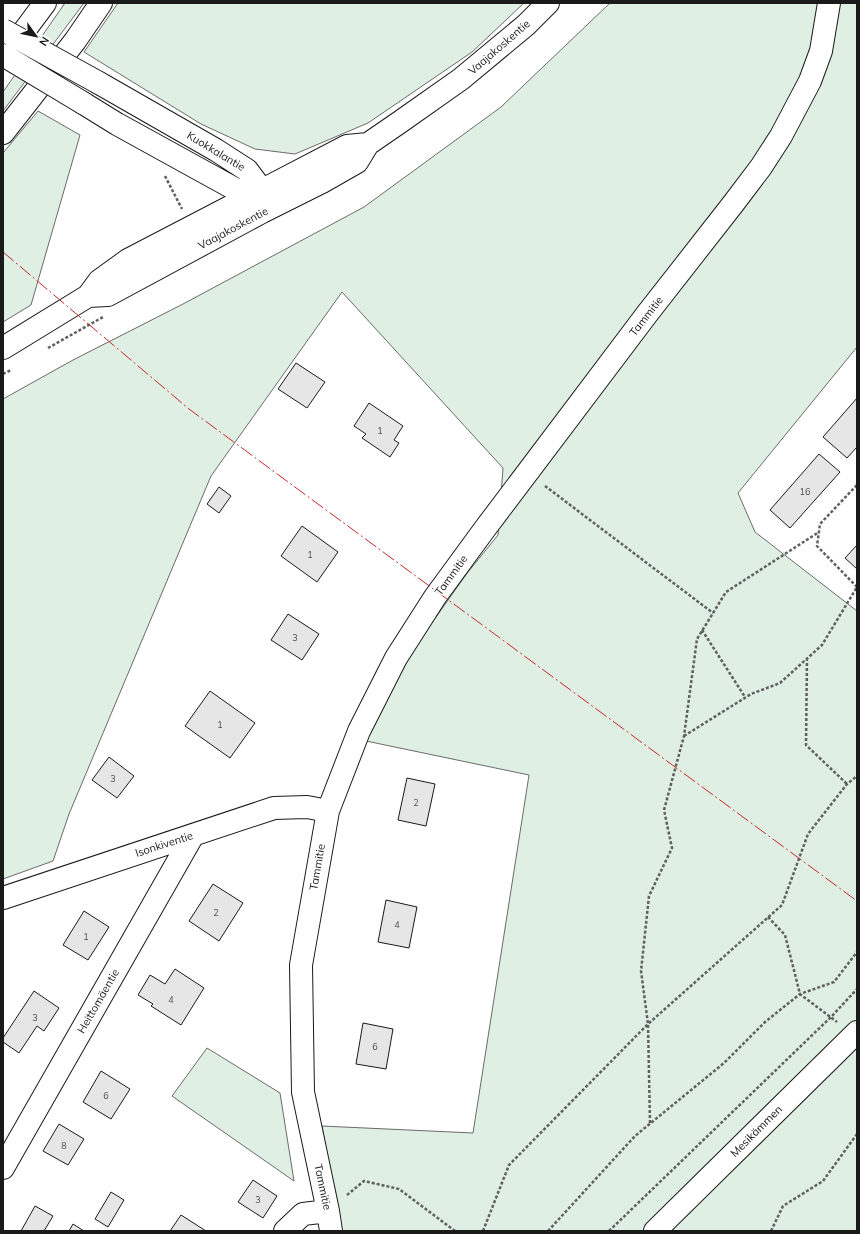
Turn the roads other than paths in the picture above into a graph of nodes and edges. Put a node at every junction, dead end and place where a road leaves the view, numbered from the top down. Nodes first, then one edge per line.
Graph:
1 (45, 3) edge
2 (101, 3) edge
3 (548, 3) edge
4 (829, 3) edge
5 (3, 30) edge
6 (3, 55) edge
7 (3, 60) edge
8 (3, 133) edge
9 (368, 144) junction
10 (262, 190) junction
11 (241, 202) junction
12 (262, 212) junction
13 (88, 296) junction
14 (3, 348) edge
15 (328, 811) junction
16 (193, 835) junction
17 (3, 898) edge
18 (855, 1033) edge
19 (3, 1168) edge
20 (330, 1221) edge
21 (285, 1231) edge
22 (655, 1231) edge

1 - 7 main road
2 - 8 main road
3 - 9 main road, Vaajakoskentie
4 - 15 main road, Tammitie
5 - 10 main road, Kuokkalantie, bridge
6 - 11 main road, bridge
9 - 10 main road, Vaajakoskentie
9 - 12 main road, Vaajakoskentie
10 - 11 main road, Vaajakoskentie
10 - 12 main road
11 - 12 main road
11 - 13 main road, Vaajakoskentie
12 - 13 main road, Vaajakoskentie
13 - 14 main road, Vaajakoskentie
15 - 16 main road, Isonkiventie
15 - 20 main road, Tammitie
16 - 17 main road, Isonkiventie
16 - 19 main road, Heittomäentie
18 - 22 main road, Mesikämmen
20 - 21 main road

